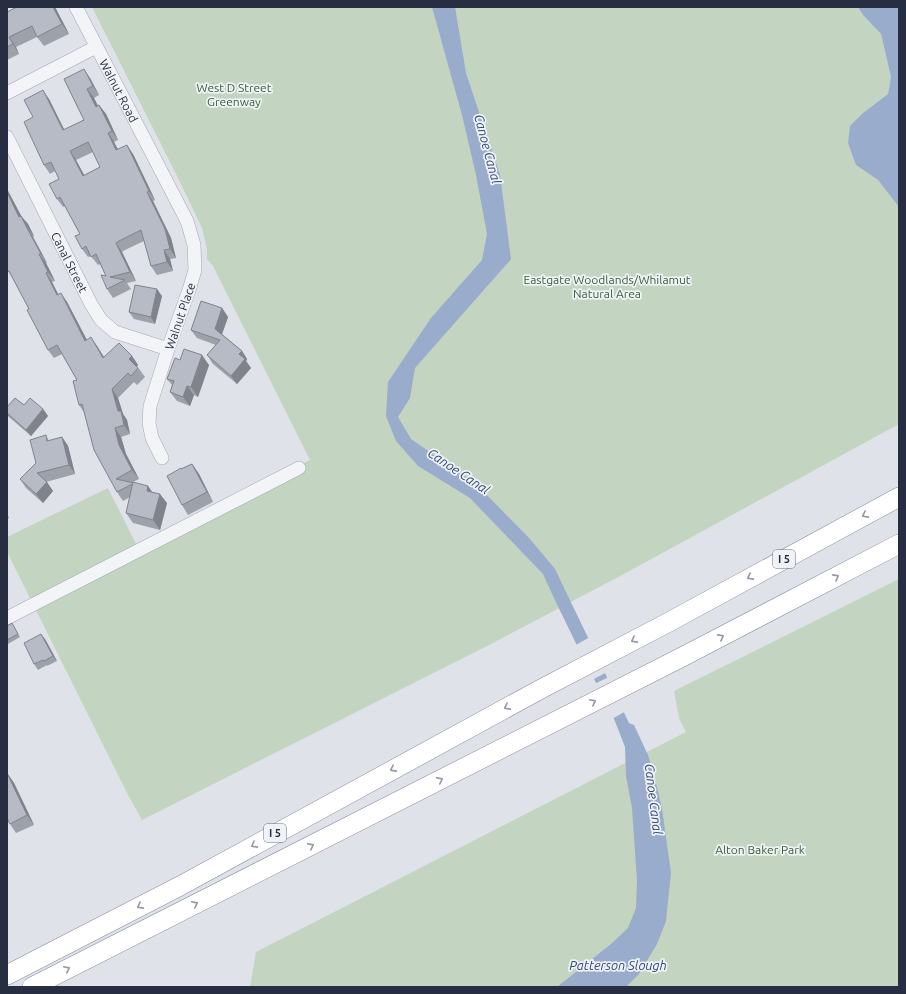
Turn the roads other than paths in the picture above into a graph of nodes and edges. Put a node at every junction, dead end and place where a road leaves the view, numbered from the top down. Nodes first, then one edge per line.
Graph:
1 (76, 7) edge
2 (96, 47) junction
3 (7, 93) edge
4 (7, 137) edge
5 (162, 175) joint
6 (168, 349) junction
7 (162, 458) dead end
8 (299, 468) dead end
9 (899, 497) edge
10 (899, 544) edge
11 (7, 618) edge
12 (7, 975) edge
13 (32, 987) edge

1 - 2 street, Walnut Road
2 - 3 street
2 - 5 street, Walnut Road
4 - 6 street, Canal Street
5 - 6 street, Walnut Place
6 - 7 street, Walnut Place
8 - 11 street
9 -> 12 highway, I 5
13 -> 10 highway, I 5

